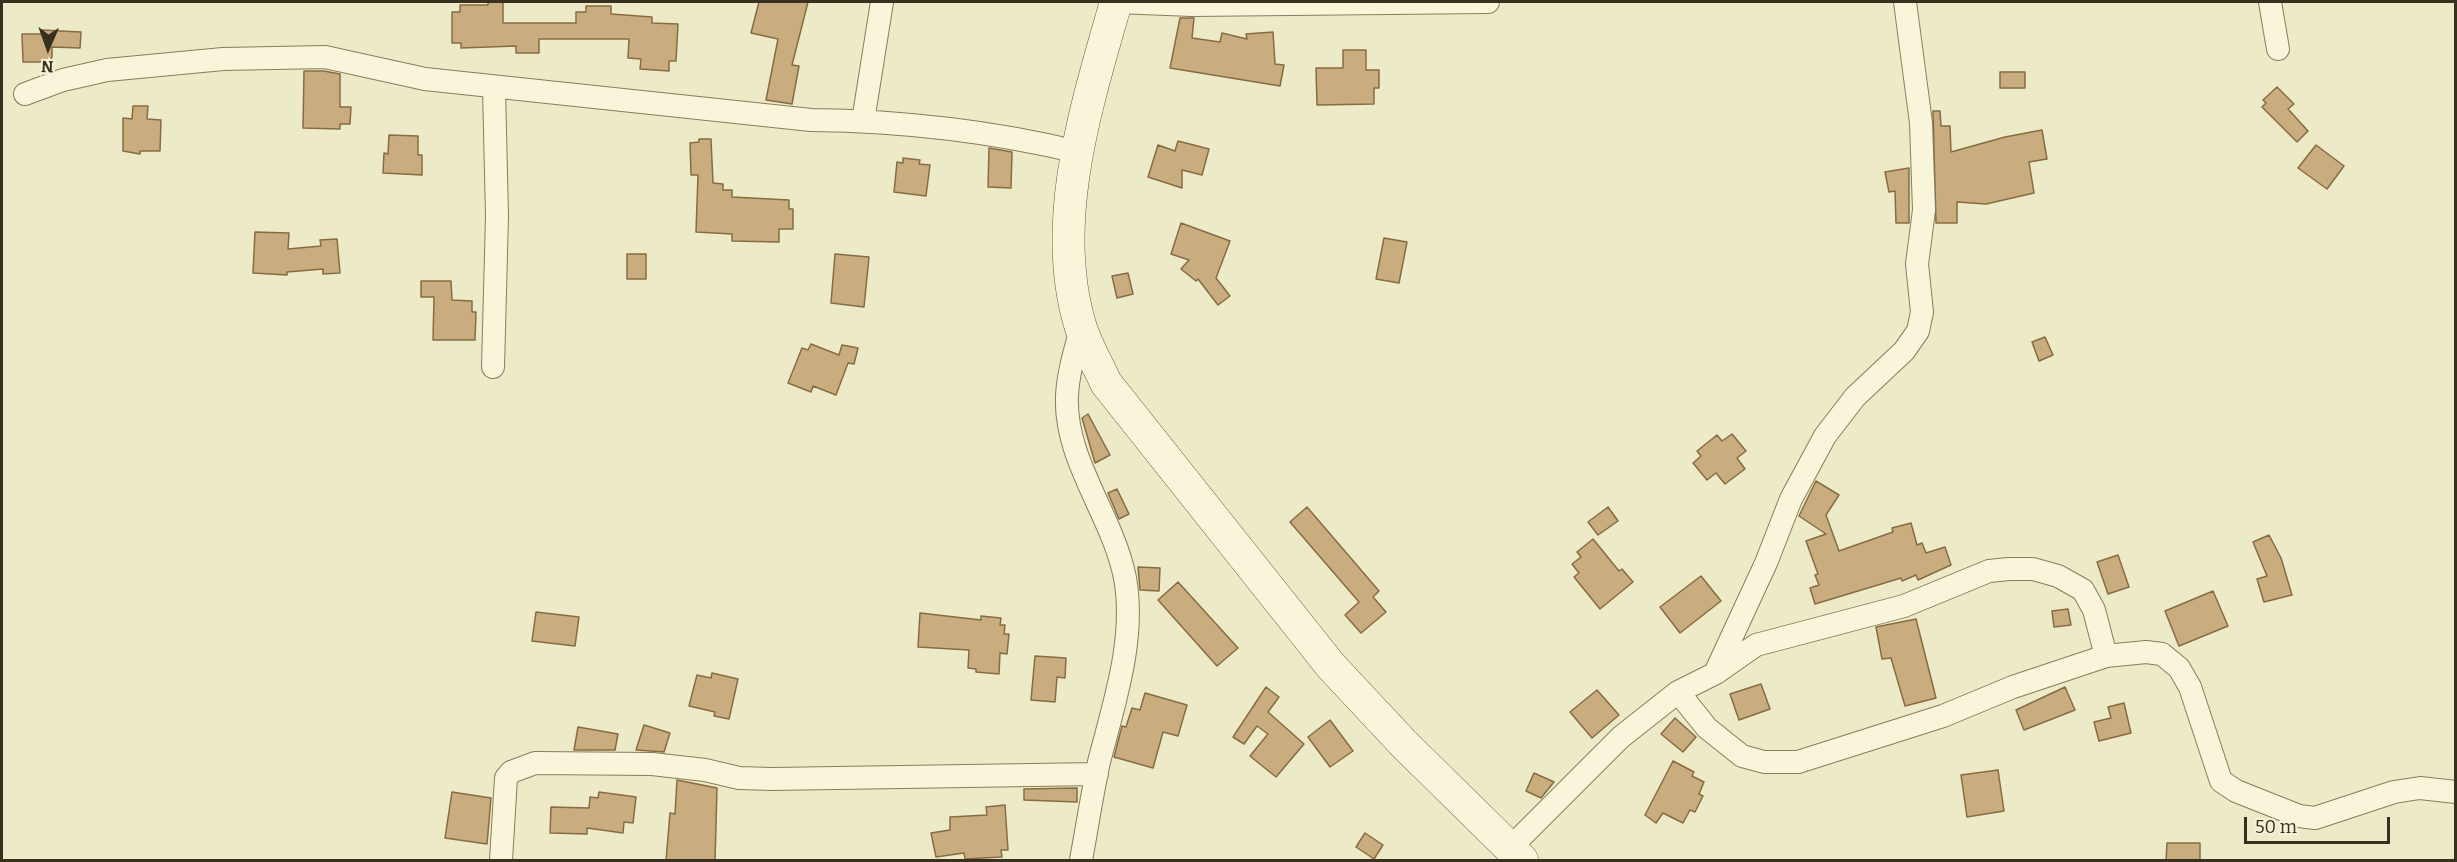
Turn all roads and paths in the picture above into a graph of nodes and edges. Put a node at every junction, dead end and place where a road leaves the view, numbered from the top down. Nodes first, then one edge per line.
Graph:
1 (882, 2) edge
2 (1116, 2) edge
3 (1488, 2) edge
4 (1905, 2) edge
5 (2270, 2) edge
6 (2278, 49) dead end
7 (494, 88) junction
8 (25, 94) dead end
9 (863, 121) junction
10 (1078, 152) junction
11 (1081, 329) junction
12 (493, 367) dead end
13 (2106, 656) junction
14 (1716, 673) junction
15 (1678, 692) junction
16 (1097, 774) junction
17 (2456, 792) edge
18 (1516, 854) edge
19 (501, 861) edge
20 (1081, 861) edge

1 - 9 street
2 - 3 street
2 - 10 street
4 - 14 street
5 - 6 street
7 - 8 street
7 - 9 street
7 - 12 street
9 - 10 street
10 - 11 street
11 - 16 street
11 - 18 street
13 - 14 street
13 - 15 street
13 - 17 street
14 - 15 street
15 - 18 street
16 - 19 street
16 - 20 street

